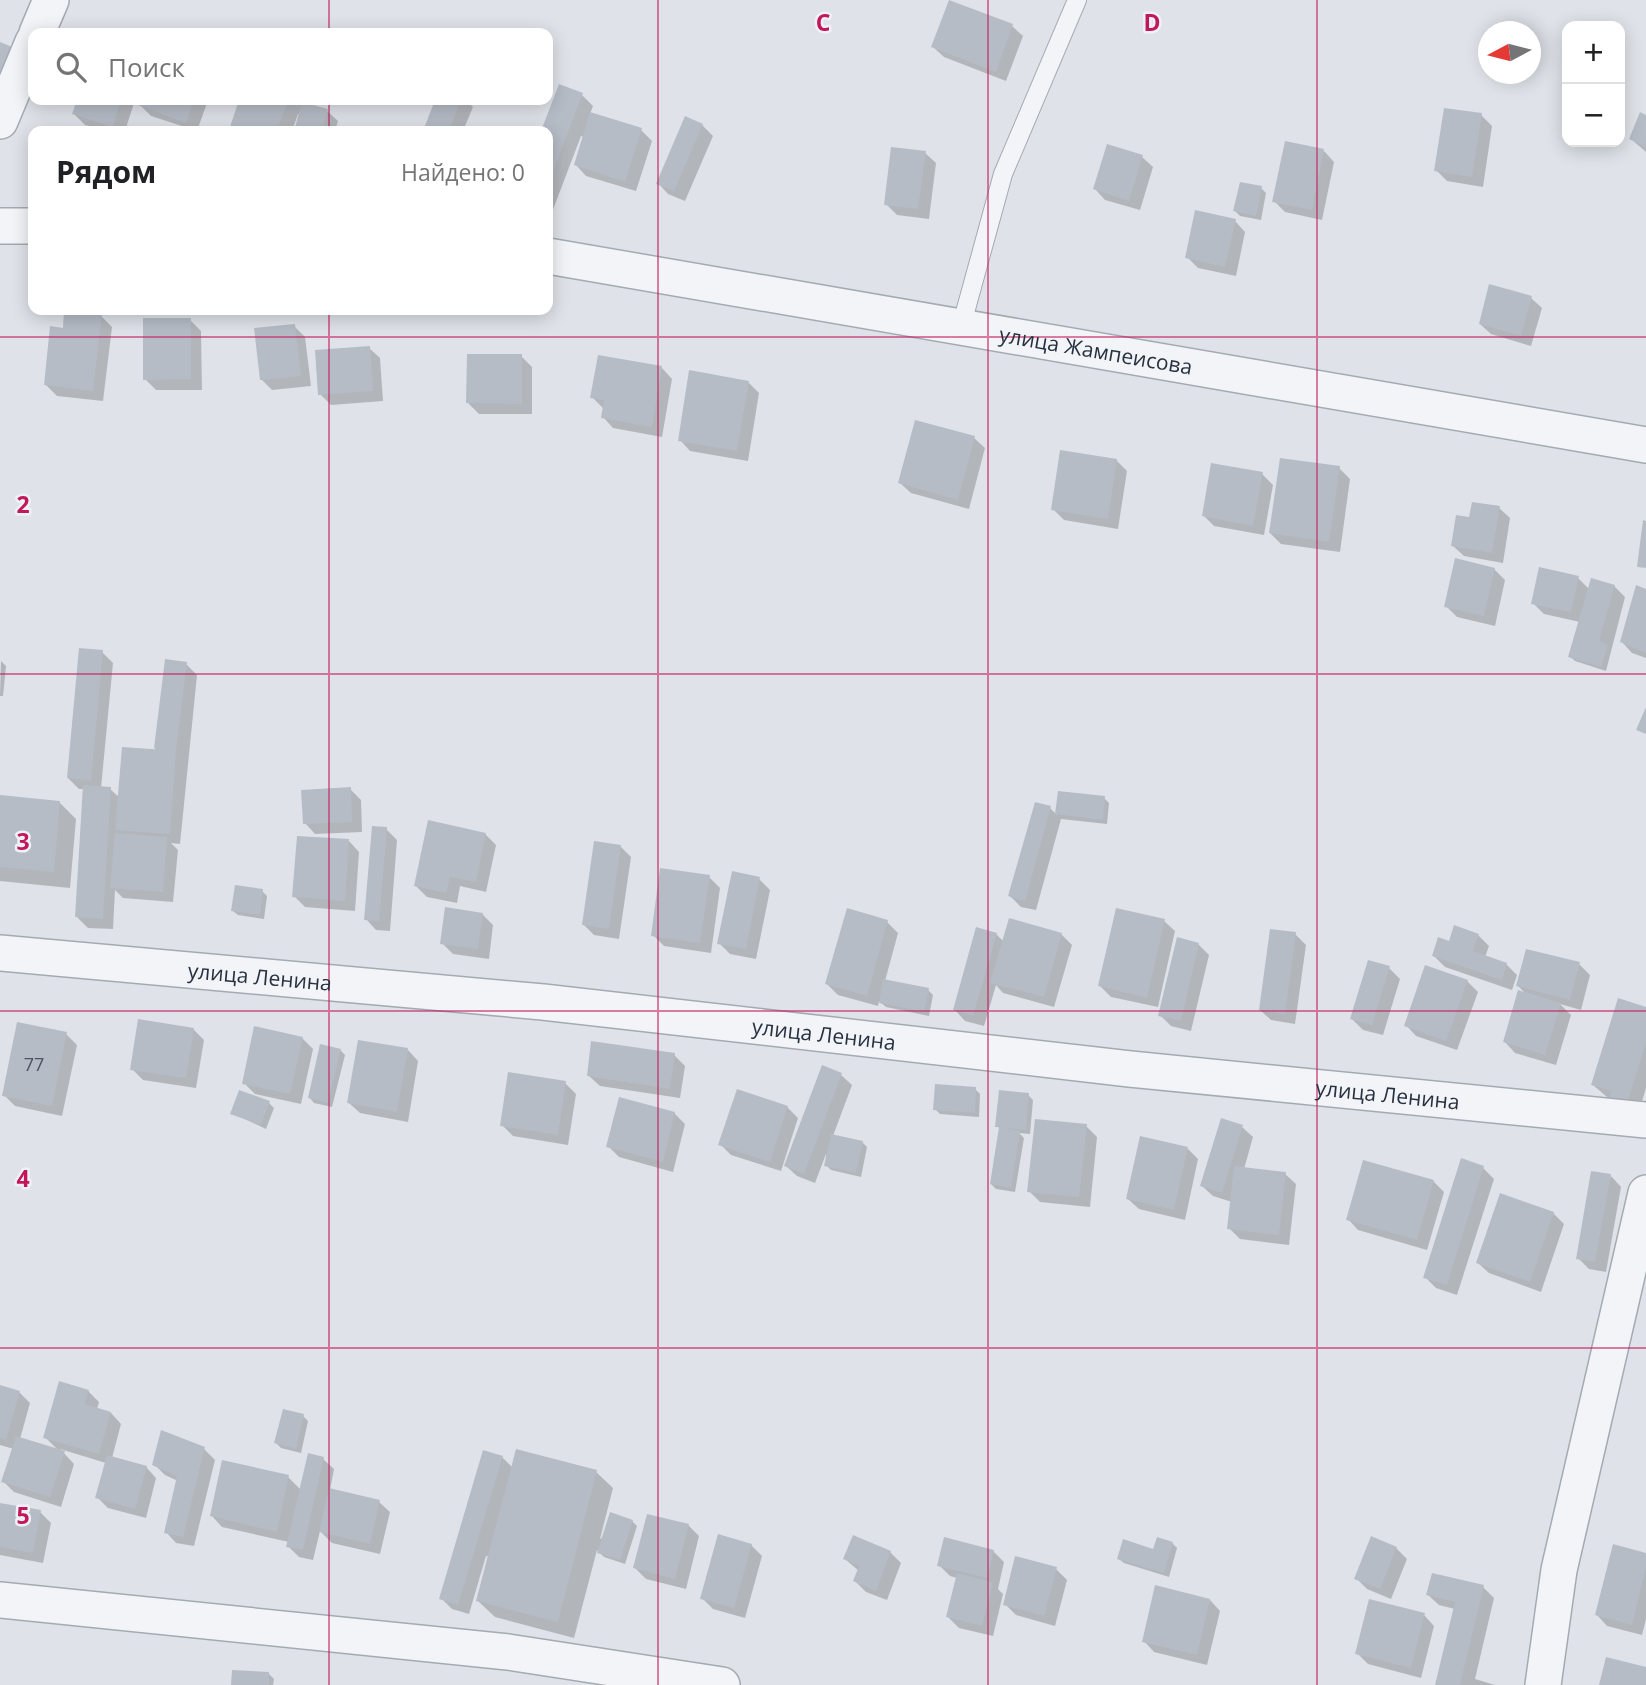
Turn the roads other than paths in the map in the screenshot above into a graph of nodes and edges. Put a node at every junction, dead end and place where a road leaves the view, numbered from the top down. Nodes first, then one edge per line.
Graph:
1 (51, 0) edge
2 (1077, 0) edge
3 (39, 28) edge
4 (28, 54) edge
5 (0, 121) edge
6 (0, 226) edge
7 (28, 226) edge
8 (553, 257) edge
9 (961, 327) junction
10 (1646, 445) edge
11 (0, 953) edge
12 (1646, 1120) edge
13 (1646, 1194) edge
14 (0, 1600) edge
15 (722, 1685) edge
16 (1543, 1685) edge

1 - 3 street
2 - 9 lane
4 - 5 street
6 - 7 street
8 - 9 street, улица Жампеисова
9 - 10 street, улица Жампеисова
11 - 12 street, улица Ленина
13 - 16 street
14 - 15 street

